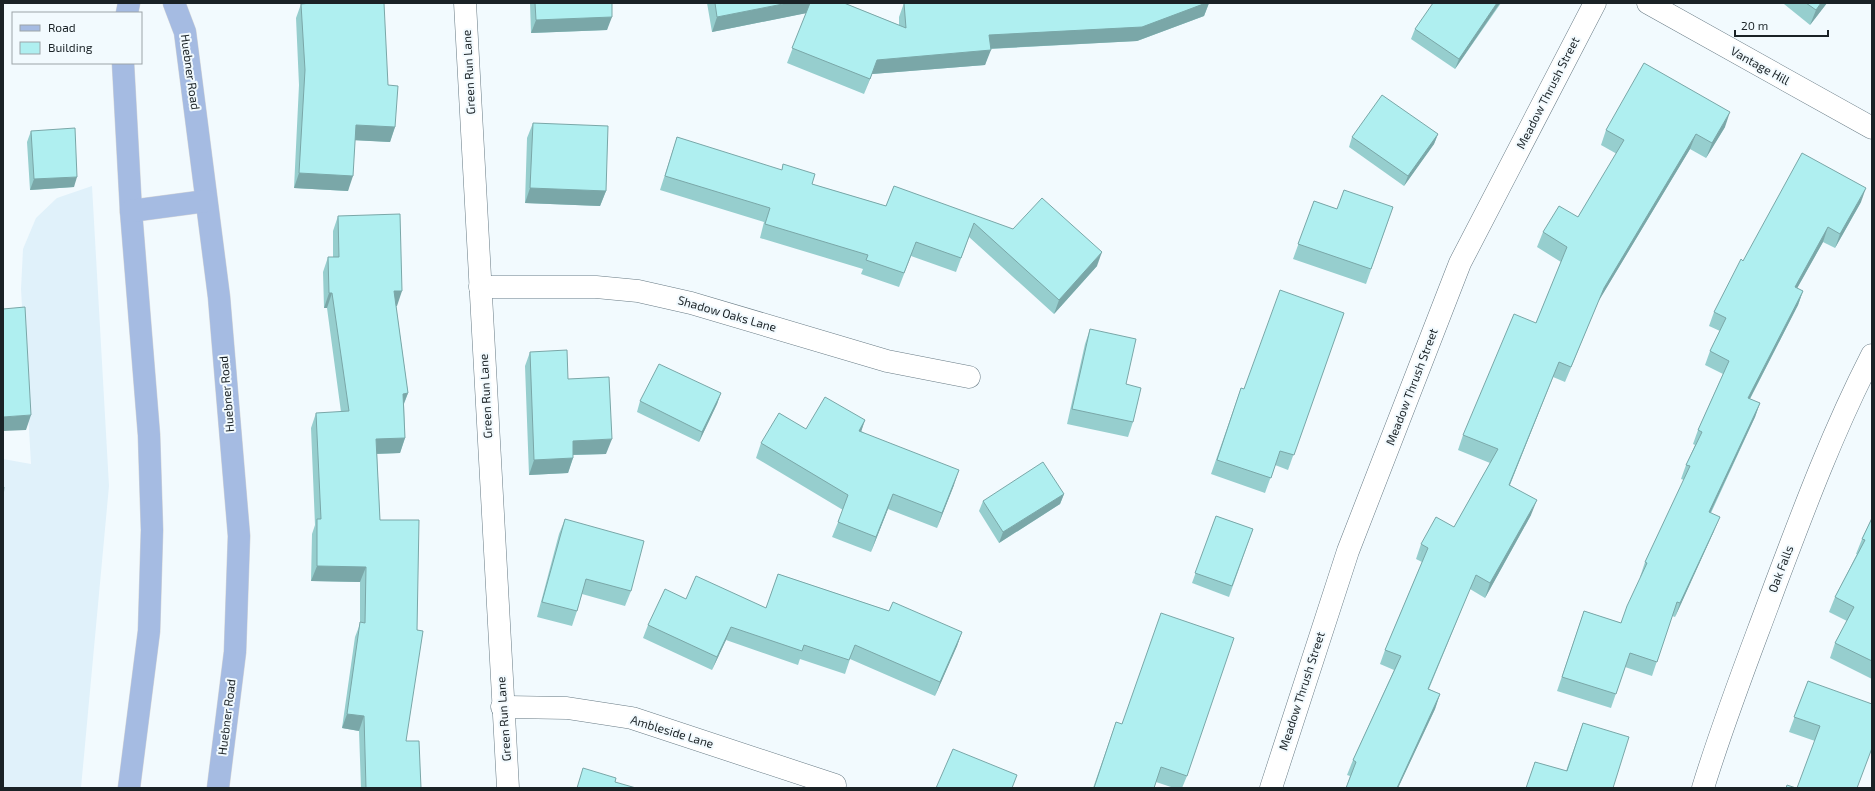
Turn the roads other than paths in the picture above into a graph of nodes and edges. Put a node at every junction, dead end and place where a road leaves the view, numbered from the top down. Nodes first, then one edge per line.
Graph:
1 (174, 3) edge
2 (465, 3) edge
3 (1595, 3) edge
4 (1648, 3) edge
5 (1678, 10) edge
6 (123, 64) edge
7 (1872, 128) edge
8 (206, 201) junction
9 (131, 211) junction
10 (480, 287) junction
11 (1872, 355) edge
12 (968, 377) dead end
13 (502, 707) junction
14 (835, 785) dead end
15 (129, 788) edge
16 (218, 788) edge
17 (508, 788) edge
18 (1270, 788) edge
19 (1703, 788) edge

1 - 8 main road, Huebner Road
2 - 10 street, Green Run Lane
3 - 18 street, Meadow Thrush Street
4 - 5 street, Vantage Hill
5 - 7 street, Vantage Hill
6 - 9 main road
8 - 9 main road
8 - 16 main road, Huebner Road
9 - 15 main road
10 - 12 street, Shadow Oaks Lane
10 - 13 street, Green Run Lane
11 - 19 street, Oak Falls
13 - 14 street, Ambleside Lane
13 - 17 street, Green Run Lane

